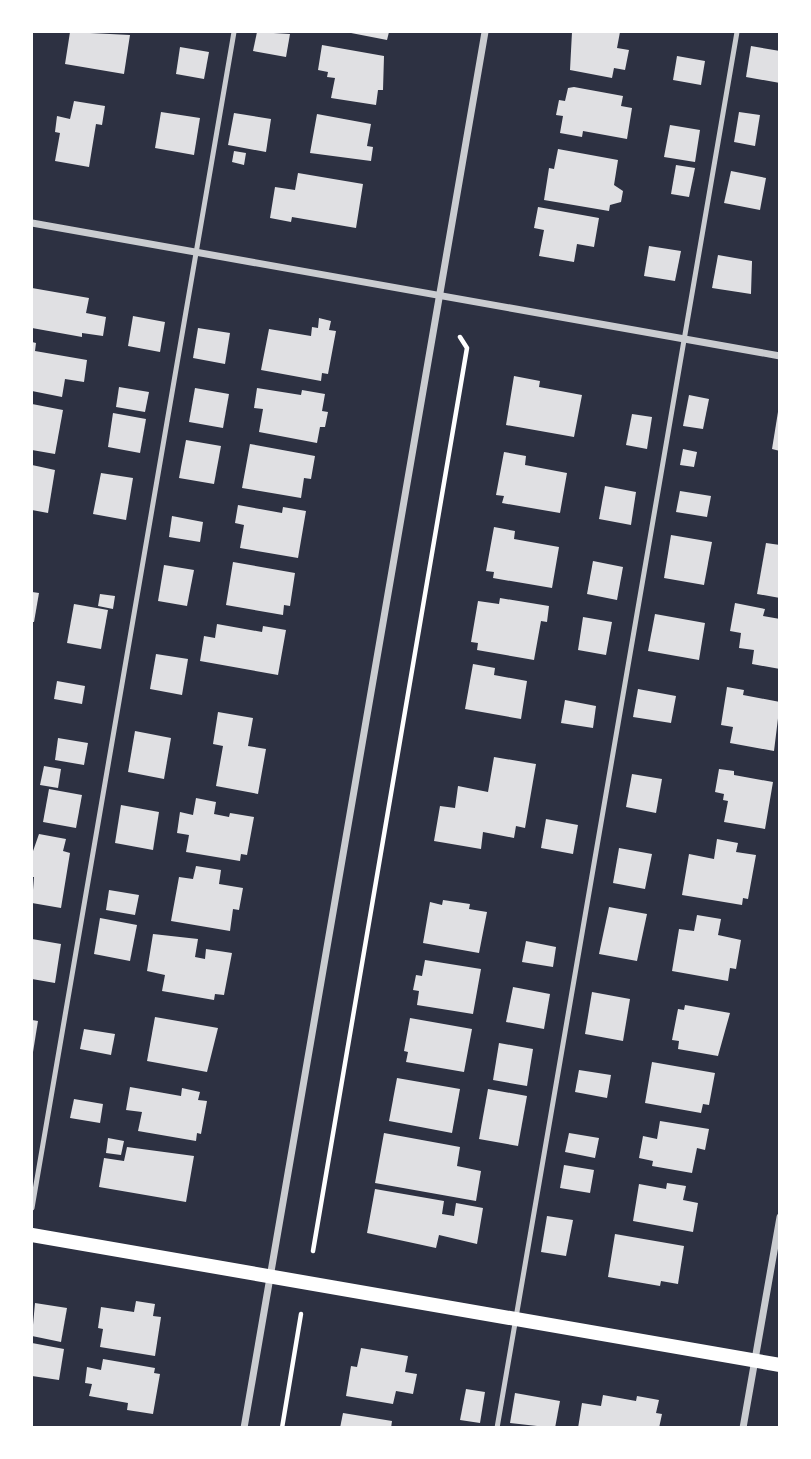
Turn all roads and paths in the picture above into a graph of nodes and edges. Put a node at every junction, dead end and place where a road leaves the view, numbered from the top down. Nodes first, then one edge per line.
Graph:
1 (234, 32) edge
2 (485, 32) edge
3 (737, 32) edge
4 (32, 223) edge
5 (195, 252) junction
6 (439, 296) junction
7 (460, 337) dead end
8 (685, 340) junction
9 (779, 356) edge
10 (32, 1208) edge
11 (779, 1217) edge
12 (32, 1235) edge
13 (313, 1251) dead end
14 (270, 1276) junction
15 (301, 1314) dead end
16 (515, 1319) junction
17 (755, 1361) junction
18 (779, 1365) edge
19 (244, 1427) edge
20 (282, 1427) edge
21 (497, 1427) edge
22 (743, 1427) edge

1 - 5 lane
2 - 6 street
3 - 8 lane
4 - 5 street
5 - 6 street
5 - 10 lane
6 - 8 street
6 - 14 street
7 - 13 path
8 - 9 street
8 - 16 lane
11 - 17 street
12 - 14 main road
14 - 16 main road
14 - 19 street
15 - 20 path
16 - 17 main road
16 - 21 lane
17 - 18 main road
17 - 22 street

